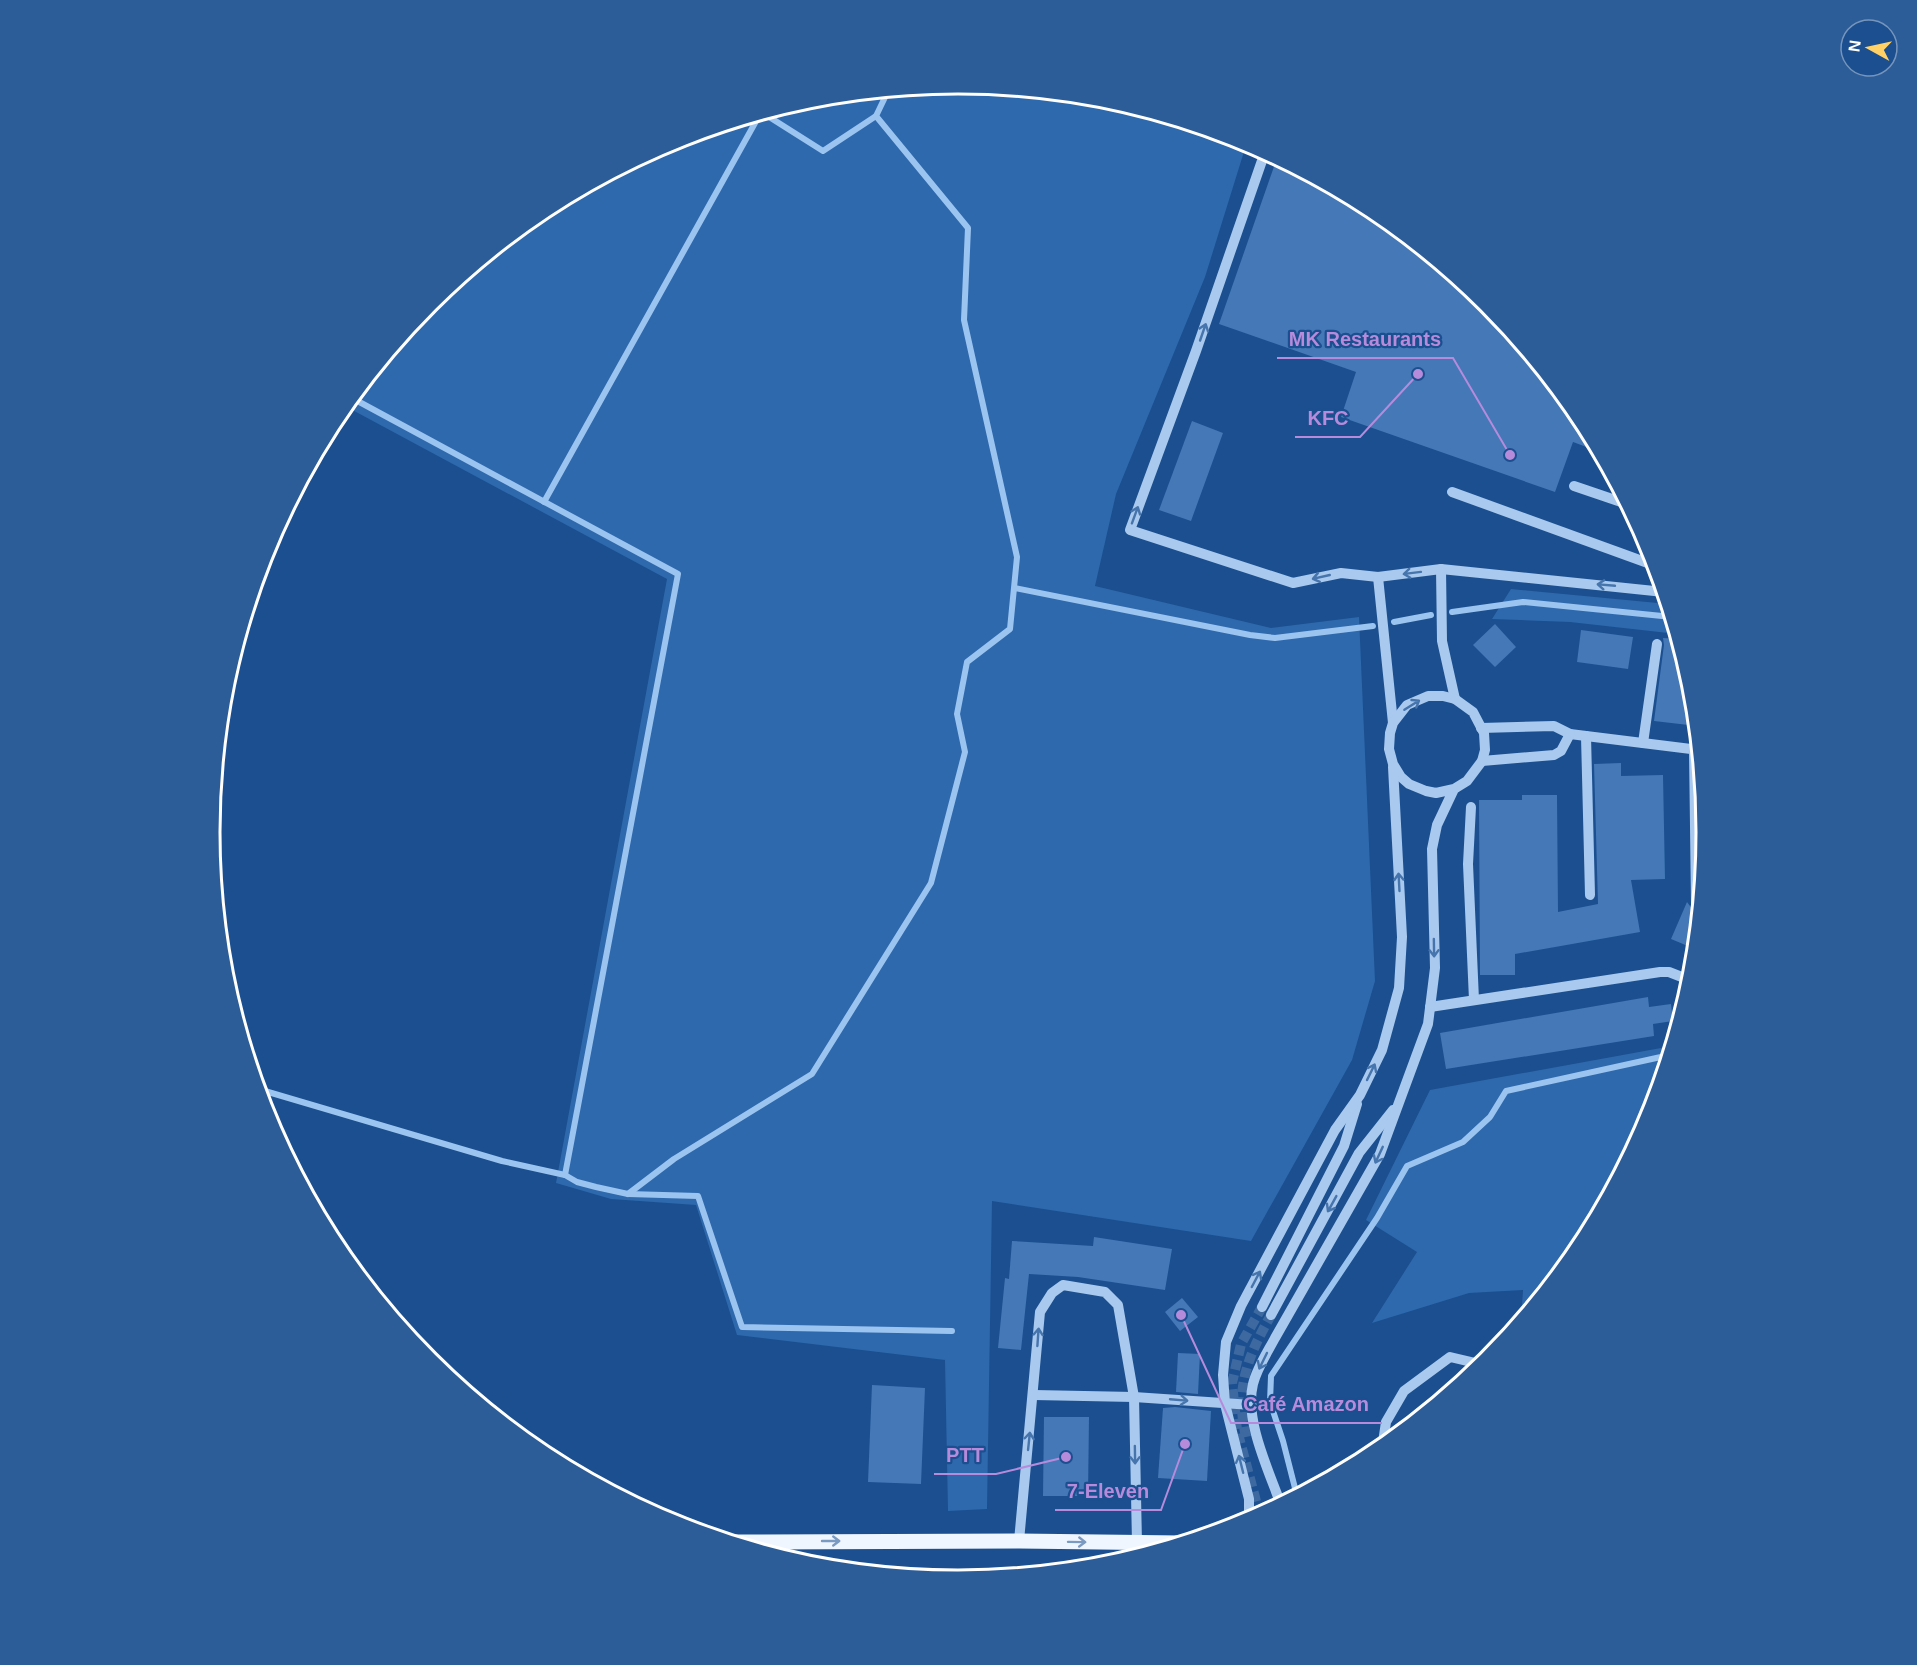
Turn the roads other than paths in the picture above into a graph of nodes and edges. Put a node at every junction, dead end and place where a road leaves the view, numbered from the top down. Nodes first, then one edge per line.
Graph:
1 (1262, 161) edge
2 (1574, 486) dead end
3 (1452, 492) dead end
4 (1617, 501) edge
5 (1644, 562) edge
6 (1441, 569) junction
7 (1378, 577) junction
8 (1656, 591) edge
9 (1657, 644) dead end
10 (1455, 699) junction
11 (1393, 723) junction
12 (1481, 728) junction
13 (1570, 734) junction
14 (1586, 736) junction
15 (1643, 743) junction
16 (1691, 749) edge
17 (1482, 761) junction
18 (1393, 764) junction
19 (1454, 789) junction
20 (1471, 807) dead end
21 (1590, 895) dead end
22 (1682, 977) edge
23 (1473, 1000) junction
24 (1430, 1006) junction
25 (1360, 1095) junction
26 (1399, 1103) junction
27 (1471, 1362) edge
28 (1034, 1395) junction
29 (1134, 1396) junction
30 (1225, 1404) junction
31 (1252, 1405) junction
32 (1384, 1435) edge
33 (1278, 1497) edge
34 (1249, 1510) edge
35 (1019, 1541) junction
36 (757, 1542) edge
37 (1137, 1543) junction
38 (1155, 1543) edge

7 -> 1 street
2 - 4 street
3 - 5 street
6 -> 7 street
8 -> 6 street
6 - 10 street
7 - 11 street
9 - 15 street
11 -> 10 street
10 - 12 street
11 - 18 street
12 - 13 street
12 - 17 street
13 - 14 street
13 - 17 street
14 - 15 street
14 - 21 street
15 - 16 street
17 - 19 street
18 - 19 street
25 -> 18 street
19 -> 24 street
20 - 23 street
22 - 23 street
23 - 24 street
24 - 26 street
26 -> 25 street
30 -> 25 street
26 -> 31 street
27 - 32 street
28 - 29 street
28 -> 29 street
35 -> 28 street
29 -> 30 street
29 -> 37 street
30 - 31 street
34 -> 30 street
31 - 33 street
36 -> 35 main road
35 -> 37 main road
37 - 38 main road

